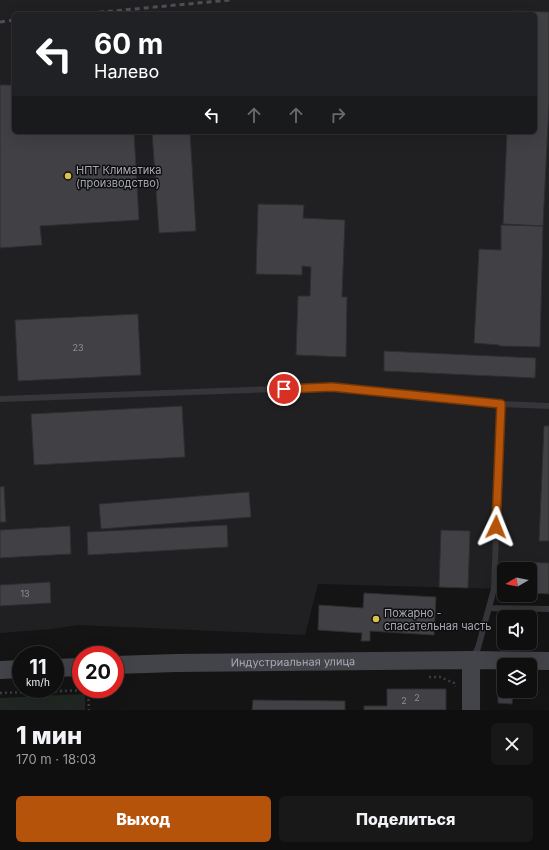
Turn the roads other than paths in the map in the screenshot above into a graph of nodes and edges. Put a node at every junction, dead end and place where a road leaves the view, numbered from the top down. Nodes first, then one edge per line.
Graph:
1 (0, 399) edge
2 (501, 404) junction
3 (549, 406) edge
4 (490, 608) junction
5 (549, 609) edge
6 (471, 660) junction
7 (549, 661) edge
8 (124, 665) edge
9 (12, 669) edge
10 (0, 670) edge
11 (471, 710) edge

1 - 2 lane
2 - 3 lane
2 - 4 lane
4 - 5 lane
4 - 6 lane
6 - 7 main road, Индустриальная улица
6 - 8 main road, Индустриальная улица
6 - 11 main road
9 - 10 main road

